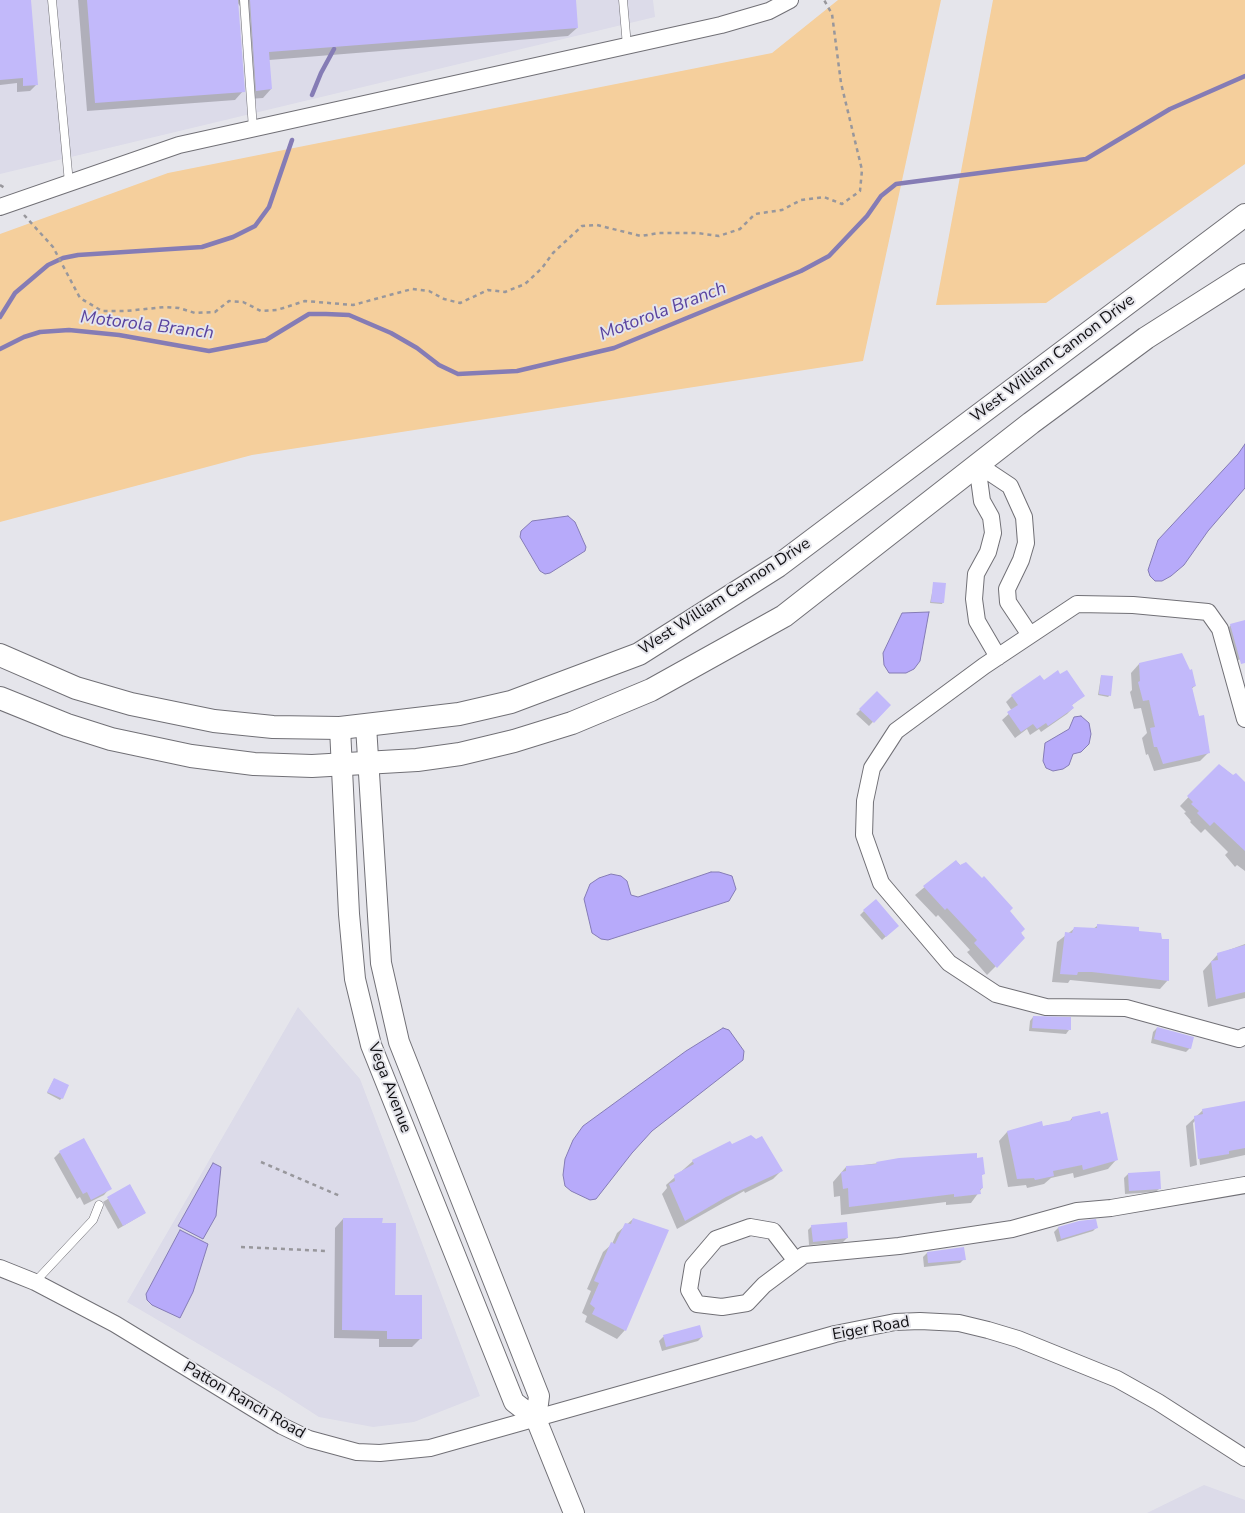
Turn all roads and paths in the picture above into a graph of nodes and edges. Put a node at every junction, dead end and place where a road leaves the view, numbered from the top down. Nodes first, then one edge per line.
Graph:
1 (52, 0) edge
2 (244, 0) edge
3 (623, 0) edge
4 (790, 0) edge
5 (824, 0) edge
6 (627, 46) junction
7 (253, 129) junction
8 (69, 183) junction
9 (0, 185) edge
10 (6, 189) dead end
11 (0, 207) edge
12 (24, 215) dead end
13 (1245, 215) edge
14 (1245, 275) edge
15 (959, 430) junction
16 (977, 464) junction
17 (1030, 635) junction
18 (0, 655) edge
19 (998, 657) junction
20 (1239, 675) edge
21 (0, 698) edge
22 (1245, 719) edge
23 (366, 726) junction
24 (340, 728) junction
25 (369, 764) junction
26 (341, 765) junction
27 (1245, 1036) edge
28 (261, 1162) dead end
29 (1245, 1185) edge
30 (340, 1196) dead end
31 (99, 1204) dead end
32 (241, 1247) dead end
33 (327, 1251) dead end
34 (796, 1261) junction
35 (0, 1268) edge
36 (36, 1282) junction
37 (536, 1419) junction
38 (1245, 1458) edge
39 (574, 1513) edge

1 - 8 lane
2 - 7 lane
3 - 6 lane
4 - 6 street
5 - 12 path
6 - 7 street
7 - 8 street
8 - 11 street
9 - 10 path
13 - 15 main road, West William Cannon Drive
14 - 16 main road
15 - 16 main road
15 - 23 main road, West William Cannon Drive
16 - 17 street
16 - 19 street
16 - 25 main road
17 - 19 street
17 - 20 street
18 - 24 main road, West William Cannon Drive
19 - 27 street
20 - 22 street
21 - 26 main road
23 - 24 main road, West William Cannon Drive
23 - 25 street, Vega Avenue
24 - 26 street, Vega Avenue
25 - 26 main road
25 - 37 street, Vega Avenue
26 - 37 street, Vega Avenue
28 - 30 path
29 - 34 street
31 - 36 lane
32 - 33 path
34 - 34 street
35 - 36 street, Patton Ranch Road
36 - 37 street, Patton Ranch Road
37 - 38 street, Eiger Road
37 - 39 street, Vega Avenue

